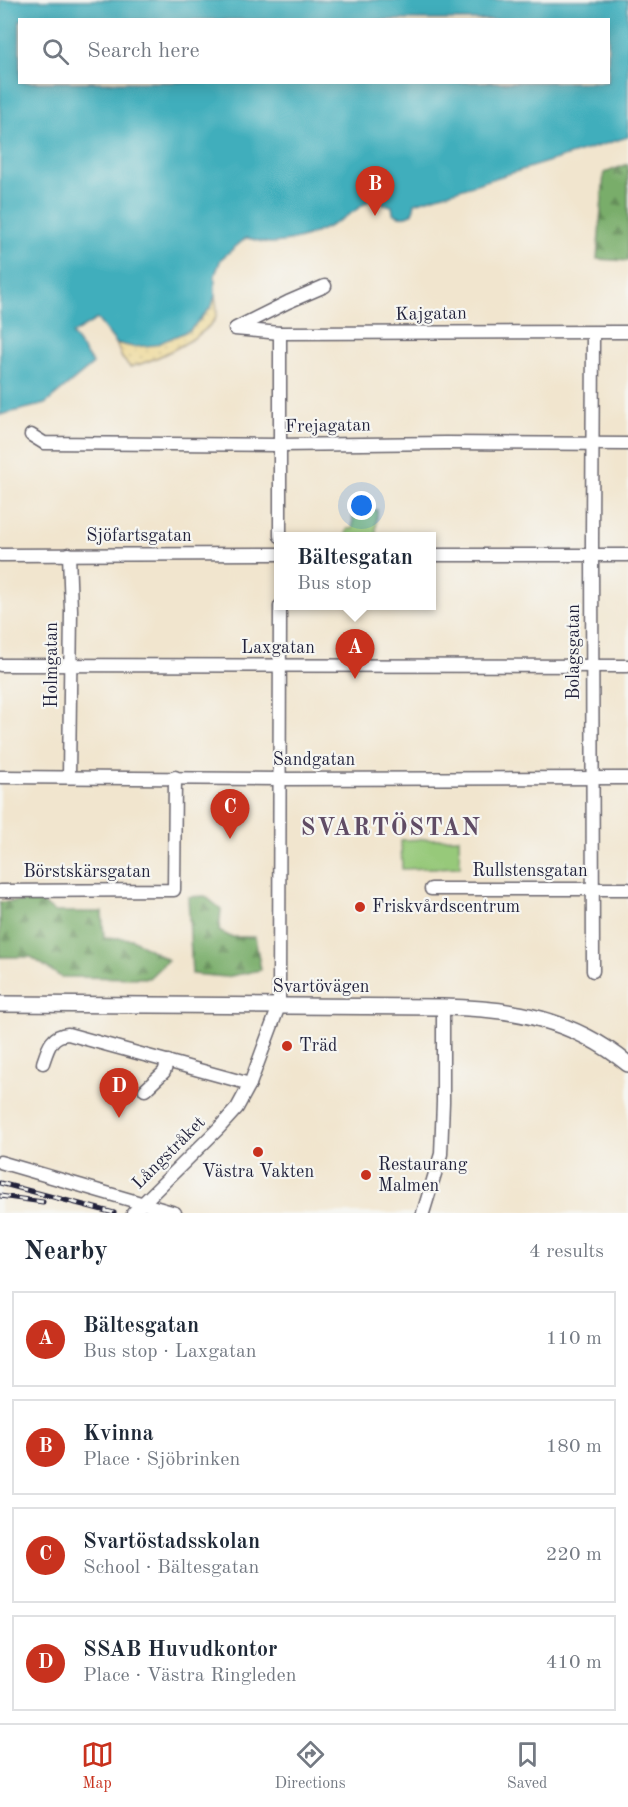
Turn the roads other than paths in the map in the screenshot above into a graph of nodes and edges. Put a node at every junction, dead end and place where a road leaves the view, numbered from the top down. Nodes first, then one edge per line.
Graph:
1 (325, 286) dead end
2 (628, 332) edge
3 (280, 333) junction
4 (593, 333) junction
5 (31, 435) dead end
6 (592, 444) junction
7 (628, 444) edge
8 (279, 445) junction
9 (280, 532) edge
10 (69, 554) junction
11 (274, 554) edge
12 (592, 554) junction
13 (0, 555) edge
14 (436, 555) edge
15 (628, 555) edge
16 (280, 610) edge
17 (0, 665) edge
18 (70, 666) junction
19 (280, 666) junction
20 (592, 666) junction
21 (628, 666) edge
22 (0, 777) edge
23 (69, 777) junction
24 (176, 777) junction
25 (593, 777) junction
26 (628, 778) edge
27 (279, 779) junction
28 (431, 889) dead end
29 (592, 889) junction
30 (628, 889) edge
31 (0, 891) edge
32 (593, 971) dead end
33 (0, 1004) edge
34 (279, 1006) junction
35 (443, 1007) junction
36 (627, 1060) edge
37 (168, 1061) junction
38 (44, 1063) dead end
39 (250, 1084) junction
40 (145, 1090) dead end
41 (0, 1162) edge
42 (142, 1204) junction
43 (133, 1213) edge
44 (175, 1213) edge
45 (423, 1213) edge

1 - 3 street, Kajgatan
2 - 4 street, Kajgatan
3 - 4 street, Kajgatan
3 - 8 street
4 - 6 street, Bolagsgatan
5 - 8 street, Frejagatan
6 - 7 street, Frejagatan
6 - 8 street, Frejagatan
6 - 12 street, Bolagsgatan
8 - 9 street
10 - 11 street, Sjöfartsgatan
10 - 13 street, Sjöfartsgatan
10 - 18 street, Holmgatan
12 - 14 street
12 - 15 street
12 - 20 street, Bolagsgatan
16 - 19 street
17 - 18 street, Laxgatan
18 - 19 street, Laxgatan
18 - 23 street, Holmgatan
19 - 20 street, Laxgatan
19 - 27 street
20 - 21 street, Laxgatan
20 - 25 street, Bolagsgatan
22 - 23 street, Sandgatan
23 - 24 street, Sandgatan
24 - 27 street, Sandgatan
24 - 31 street, Börstskärsgatan
25 - 26 street, Sandgatan
25 - 27 street, Sandgatan
25 - 29 street, Bolagsgatan
27 - 34 street
28 - 29 street, Rullstensgatan
29 - 30 street, Rullstensgatan
29 - 32 street, Bolagsgatan
33 - 34 main road, Svartövägen
34 - 35 main road, Svartövägen
34 - 39 street, Långstråket
35 - 36 main road, Svartövägen
35 - 45 street
37 - 38 street
37 - 39 street
37 - 40 street
39 - 42 street, Långstråket
41 - 42 street
42 - 43 street, Långstråket
42 - 44 street

